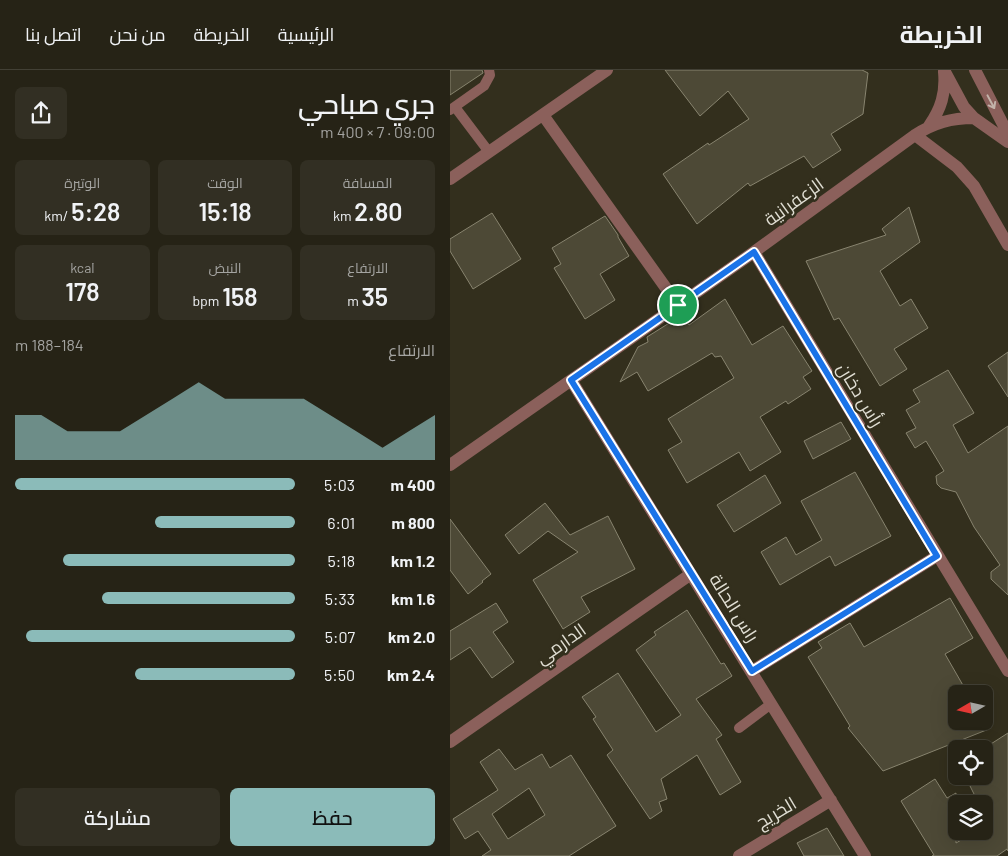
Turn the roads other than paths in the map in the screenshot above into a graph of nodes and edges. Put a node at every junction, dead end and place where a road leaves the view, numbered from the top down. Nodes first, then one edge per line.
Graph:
1 (488, 70) edge
2 (607, 70) edge
3 (944, 70) edge
4 (975, 70) edge
5 (452, 108) edge
6 (543, 115) junction
7 (974, 118) junction
8 (929, 126) junction
9 (1008, 134) edge
10 (915, 136) junction
11 (1008, 142) edge
12 (489, 152) junction
13 (450, 179) edge
14 (1008, 245) edge
15 (754, 252) junction
16 (678, 305) junction
17 (571, 380) junction
18 (450, 465) edge
19 (937, 556) junction
20 (691, 574) junction
21 (752, 671) junction
22 (1008, 671) edge
23 (771, 704) junction
24 (739, 728) dead end
25 (450, 742) edge
26 (831, 800) junction
27 (739, 856) edge
28 (865, 856) edge

1 - 5 lane
2 - 6 street
3 - 7 street
3 - 8 street, الزعفرانية
4 -> 9 street
5 - 12 lane
6 - 12 street
6 - 16 street
7 - 8 street, الزعفرانية
7 - 11 street
8 - 10 street, الزعفرانية
10 - 14 street
10 - 15 street, الزعفرانية
12 - 13 street
15 - 16 street, الزعفرانية
15 - 19 street, رأس دخان
16 - 17 street, الزعفرانية
17 - 18 street, الزعفرانية
17 - 20 street, راس الحالة
19 - 21 street
19 - 22 street, رأس دخان
20 - 21 street, راس الحالة
20 - 25 street, الدارمي
21 - 23 street, راس الحالة
23 - 24 lane
23 - 26 street, راس الحالة
26 - 27 street, الخريج
26 - 28 street, راس الحالة

